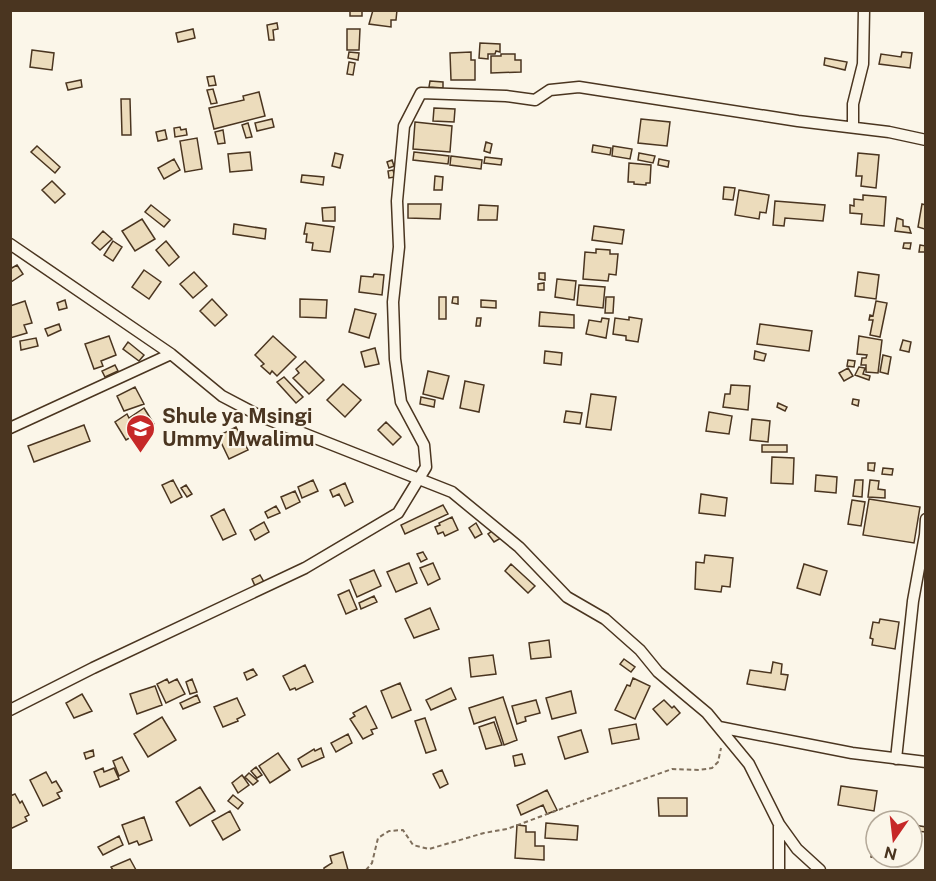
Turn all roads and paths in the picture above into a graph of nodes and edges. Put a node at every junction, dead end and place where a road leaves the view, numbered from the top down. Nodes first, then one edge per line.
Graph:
1 (864, 10) edge
2 (853, 128) junction
3 (926, 140) edge
4 (10, 244) edge
5 (171, 354) junction
6 (10, 428) edge
7 (419, 479) junction
8 (926, 519) edge
9 (10, 710) edge
10 (719, 727) junction
11 (896, 759) junction
12 (926, 762) edge
13 (779, 824) junction
14 (366, 870) edge
15 (779, 870) edge
16 (820, 870) edge

1 - 2 street
2 - 3 street
2 - 7 street
4 - 5 street
5 - 6 street
5 - 7 street
7 - 9 street
7 - 10 street
8 - 11 street
10 - 11 street
10 - 13 street
10 - 14 path
11 - 12 street
13 - 15 street
13 - 16 street

